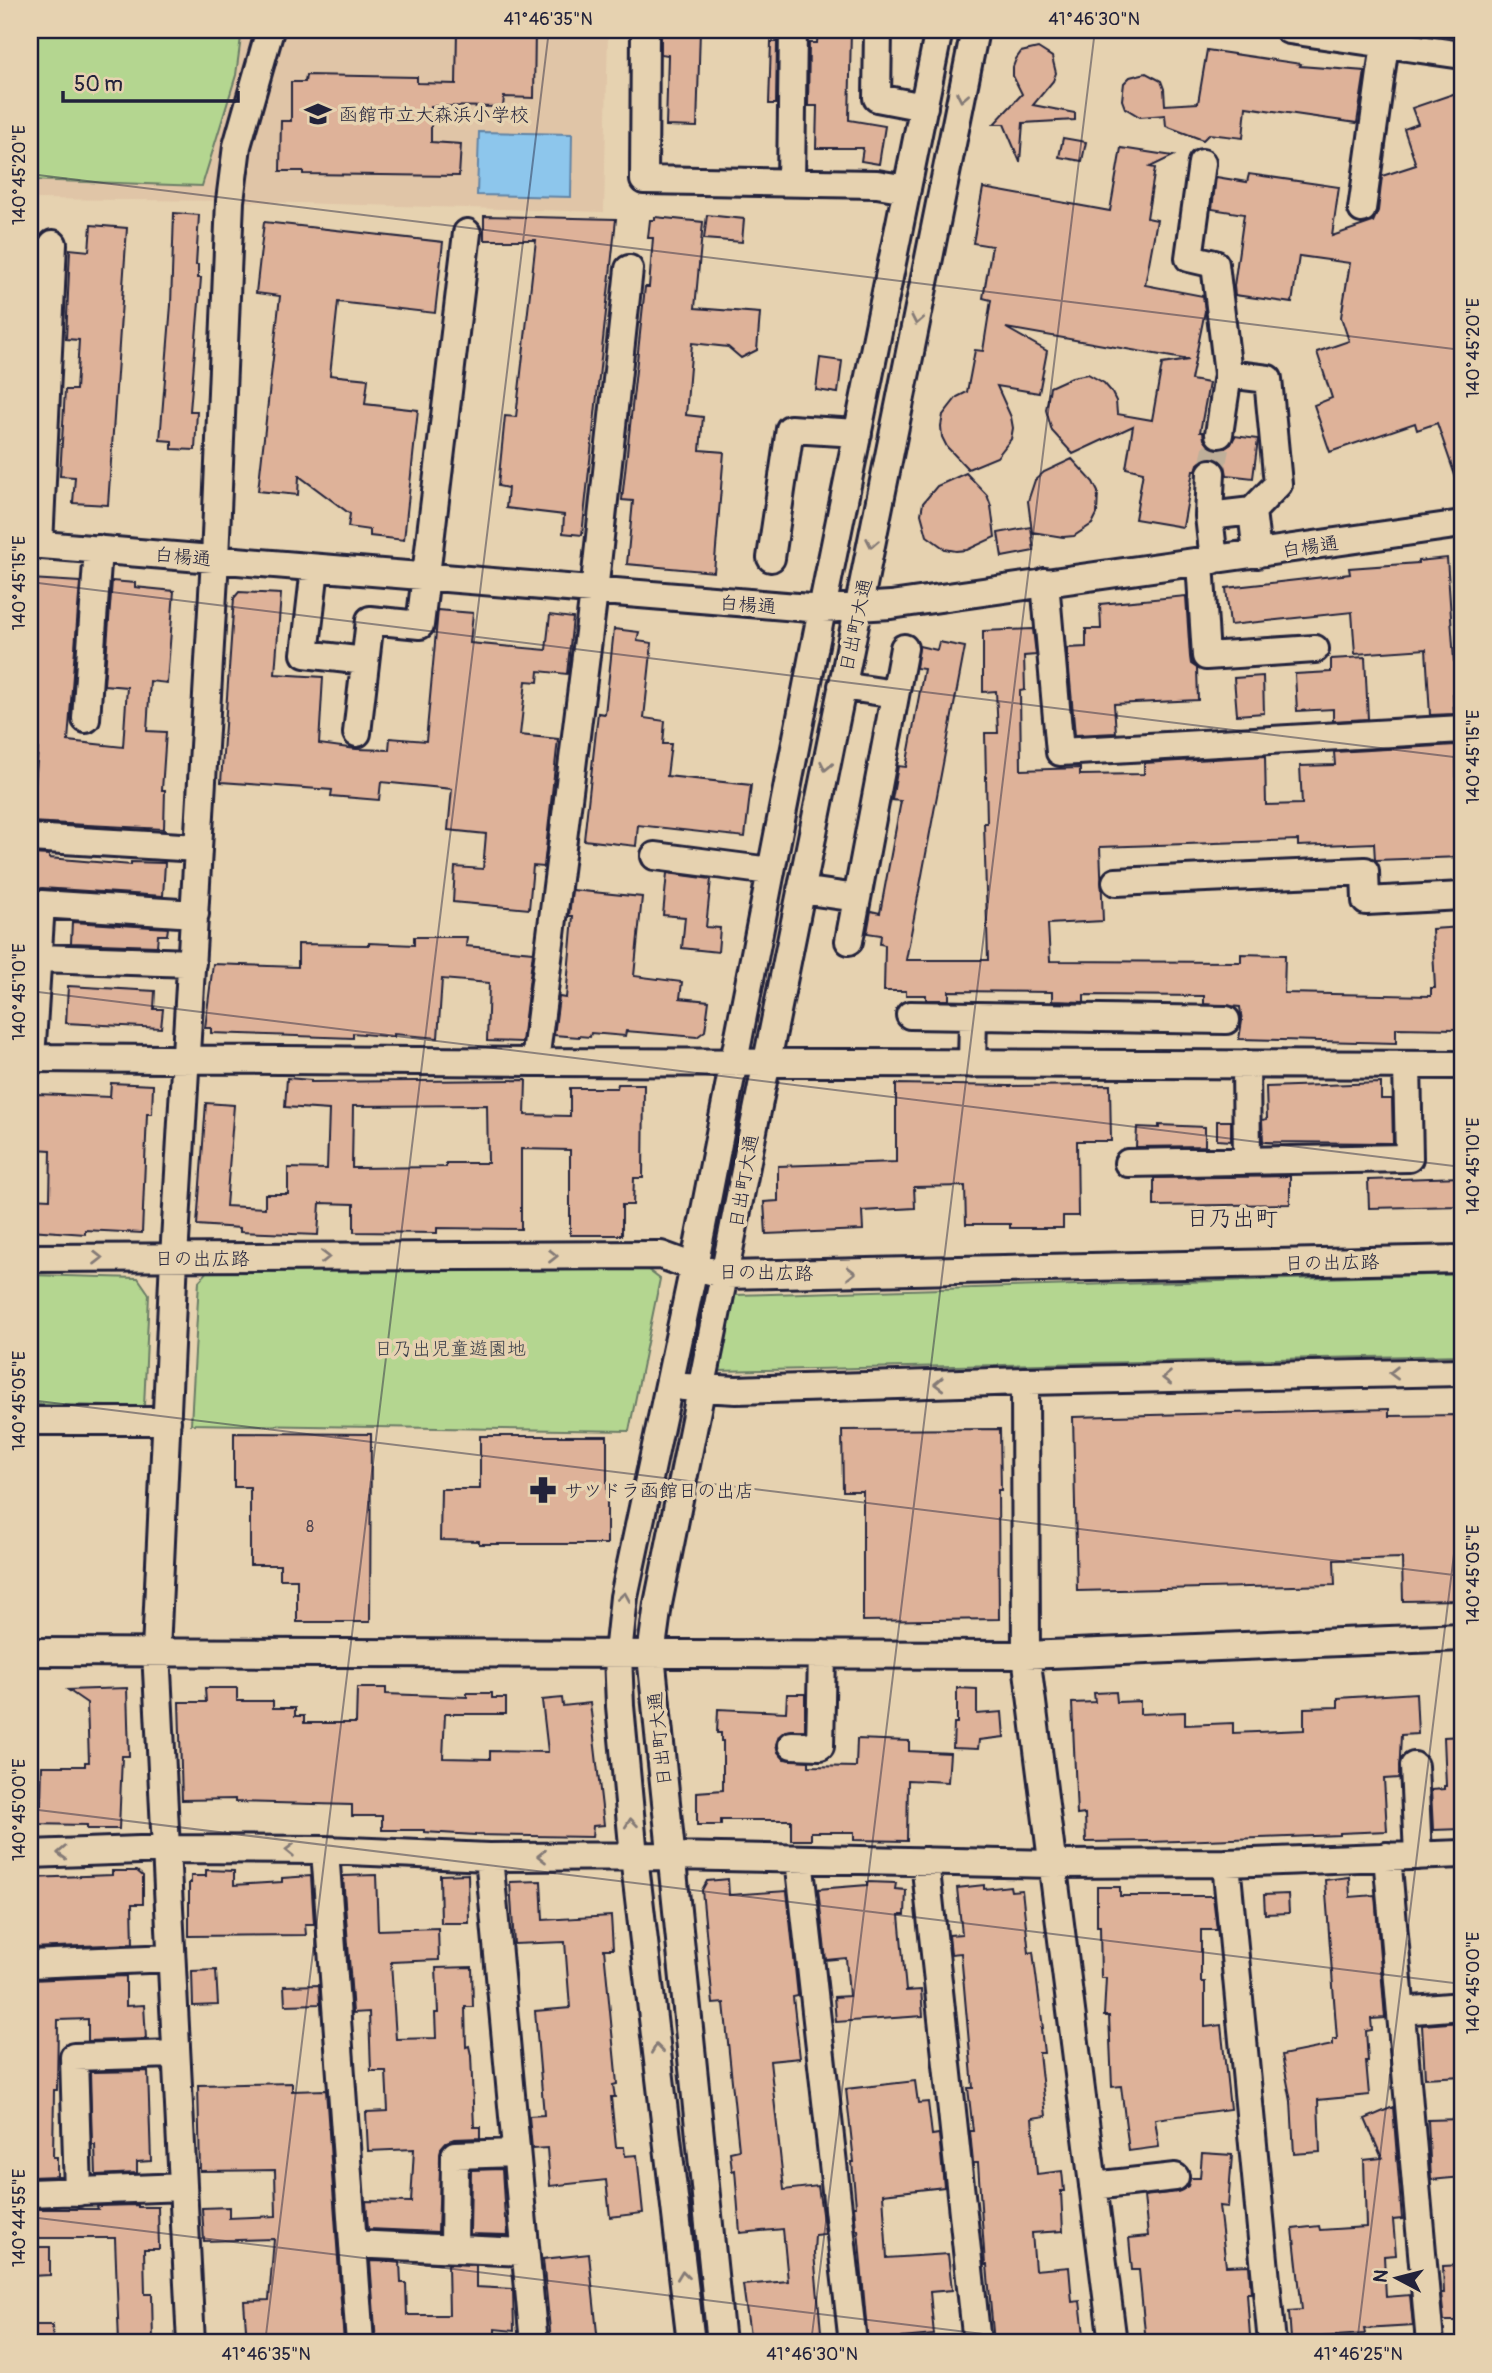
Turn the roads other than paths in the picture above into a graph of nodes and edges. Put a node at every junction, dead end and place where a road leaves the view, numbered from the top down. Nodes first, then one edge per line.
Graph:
1 (270, 30) edge
2 (645, 30) edge
3 (793, 30) edge
4 (878, 30) edge
5 (939, 30) edge
6 (975, 30) edge
7 (1289, 30) edge
8 (1385, 44) junction
9 (1462, 55) edge
10 (924, 107) junction
11 (1202, 163) dead end
12 (791, 182) junction
13 (907, 189) junction
14 (1362, 209) dead end
15 (467, 233) dead end
16 (53, 244) dead end
17 (629, 268) dead end
18 (1228, 374) junction
19 (858, 433) junction
20 (1219, 434) tunnel mouth
21 (1211, 473) tunnel mouth
22 (1252, 511) junction
23 (1209, 516) junction
24 (1462, 524) edge
25 (34, 544) edge
26 (97, 549) junction
27 (1257, 554) junction
28 (771, 558) dead end
29 (215, 559) junction
30 (1207, 561) junction
31 (315, 568) junction
32 (425, 577) junction
33 (1045, 582) junction
34 (594, 592) junction
35 (859, 607) junction
36 (822, 609) junction
37 (904, 648) dead end
38 (1315, 649) dead end
39 (365, 661) junction
40 (842, 686) junction
41 (895, 694) junction
42 (86, 719) dead end
43 (1462, 729) edge
44 (357, 733) dead end
45 (30, 838) edge
46 (198, 848) junction
47 (655, 856) dead end
48 (770, 871) junction
49 (1116, 882) dead end
50 (801, 890) junction
51 (1462, 896) edge
52 (857, 898) junction
53 (195, 914) junction
54 (849, 942) dead end
55 (38, 958) junction
56 (192, 963) junction
57 (909, 1015) dead end
58 (974, 1016) junction
59 (1174, 1019) junction
60 (1226, 1020) dead end
61 (30, 1058) edge
62 (186, 1060) junction
63 (535, 1062) junction
64 (733, 1063) junction
65 (765, 1063) junction
66 (972, 1064) junction
67 (1172, 1064) junction
68 (1246, 1065) junction
69 (1407, 1065) junction
70 (1462, 1065) edge
71 (1247, 1161) junction
72 (1128, 1163) dead end
73 (30, 1258) edge
74 (174, 1258) junction
75 (1462, 1259) edge
76 (694, 1267) junction
77 (726, 1275) junction
78 (1462, 1372) edge
79 (1026, 1381) junction
80 (669, 1386) junction
81 (701, 1388) junction
82 (30, 1421) edge
83 (167, 1421) junction
84 (1462, 1637) edge
85 (156, 1651) junction
86 (30, 1652) edge
87 (618, 1654) junction
88 (822, 1654) junction
89 (651, 1655) junction
90 (1026, 1655) junction
91 (792, 1745) dead end
92 (1414, 1766) dead end
93 (167, 1849) junction
94 (325, 1850) junction
95 (30, 1854) edge
96 (1462, 1854) edge
97 (635, 1856) junction
98 (671, 1856) junction
99 (1387, 1856) junction
100 (1418, 1856) junction
101 (489, 1857) junction
102 (799, 1859) junction
103 (925, 1861) junction
104 (1226, 1863) junction
105 (1053, 1864) junction
106 (172, 1958) junction
107 (30, 1964) edge
108 (1462, 2006) edge
109 (1401, 2011) junction
110 (175, 2054) junction
111 (516, 2152) junction
112 (1175, 2177) dead end
113 (1093, 2186) junction
114 (183, 2187) junction
115 (78, 2192) junction
116 (30, 2193) edge
117 (353, 2244) junction
118 (454, 2248) junction
119 (525, 2252) junction
120 (191, 2343) edge
121 (360, 2343) edge
122 (534, 2343) edge
123 (691, 2343) edge
124 (721, 2343) edge
125 (853, 2343) edge
126 (977, 2343) edge
127 (1113, 2343) edge
128 (1272, 2343) edge
129 (1430, 2343) edge

1 - 29 street
2 - 12 street
3 - 12 street
4 - 10 street
5 - 10 street, 日出町大通
6 -> 35 street, 日出町大通
7 - 8 street
8 - 9 street
8 - 14 street
10 - 13 street, 日出町大通
11 - 18 street
12 - 13 street
13 - 19 street, 日出町大通
15 - 32 street
16 - 25 street
17 - 34 street
18 - 20 street
18 - 22 street
19 - 28 street
19 - 36 street, 日出町大通
21 - 23 street
22 - 23 street
22 - 27 street
23 - 30 street
24 - 27 street, 白楊通
25 - 26 street, 白楊通
26 - 29 street, 白楊通
26 - 42 street
27 - 30 street, 白楊通
29 - 31 street, 白楊通
29 - 46 street
30 - 33 street, 白楊通
30 - 38 street
31 - 32 street, 白楊通
31 - 39 street
32 - 34 street, 白楊通
32 - 39 street
33 - 35 street, 白楊通
33 - 43 street
34 - 36 street, 白楊通
34 - 63 street
35 - 36 street, 白楊通
35 - 40 street, 日出町大通
36 - 48 street, 日出町大通
37 - 41 street
39 - 44 street
40 - 41 street
40 -> 50 street, 日出町大通
41 - 52 street
45 - 46 street
46 - 53 street
47 - 48 street
48 - 64 street, 日出町大通
49 - 51 street
50 - 52 street
50 - 65 street, 日出町大通
52 - 54 street
53 - 55 street
53 - 56 street
55 - 56 street
55 - 61 street
56 - 62 street
57 - 58 street
58 - 59 street
58 - 66 street
59 - 60 street
59 - 67 street
61 - 62 street
62 - 63 street
62 - 74 street
63 - 64 street
64 - 65 street
64 - 76 street, 日出町大通
65 - 66 street
65 - 77 street, 日出町大通
66 - 67 street
67 - 68 street
68 - 69 street
68 - 71 street
69 - 70 street
69 - 71 street
71 - 72 street
73 -> 74 street, 日の出広路
74 -> 76 street, 日の出広路
74 - 83 street
77 -> 75 street, 日の出広路
76 - 77 street, 日の出広路
76 - 80 street, 日出町大通
77 - 81 street, 日出町大通
78 -> 79 street
79 -> 81 street
79 - 90 street
80 - 81 street
87 -> 80 street, 日出町大通
81 - 89 street, 日出町大通
82 - 83 street
83 - 85 street
84 - 90 street
85 - 86 street
85 - 87 street
85 - 93 street
87 - 89 street
97 -> 87 street, 日出町大通
88 - 89 street
88 - 90 street
88 - 91 street
89 - 98 street, 日出町大通
90 - 105 street
92 - 100 street
94 -> 93 street
93 -> 95 street
93 - 106 street
94 - 101 street
94 - 117 street
96 - 100 street
97 - 98 street
97 -> 101 street
123 -> 97 street, 日出町大通
98 - 102 street
98 - 124 street, 日出町大通
99 - 100 street
99 - 104 street
99 - 109 street
101 - 111 street
102 - 103 street
102 - 125 street
103 - 105 street
103 - 126 street
104 - 105 street
104 - 128 street
105 - 113 street
106 - 107 street
106 - 110 street
108 - 109 street
109 - 129 street
110 - 114 street
110 - 115 street
111 - 118 street
111 - 119 street
112 - 113 street
113 - 127 street
114 - 115 street
114 - 120 street
115 - 116 street
117 - 118 street
117 - 121 street
118 - 119 street
119 - 122 street

